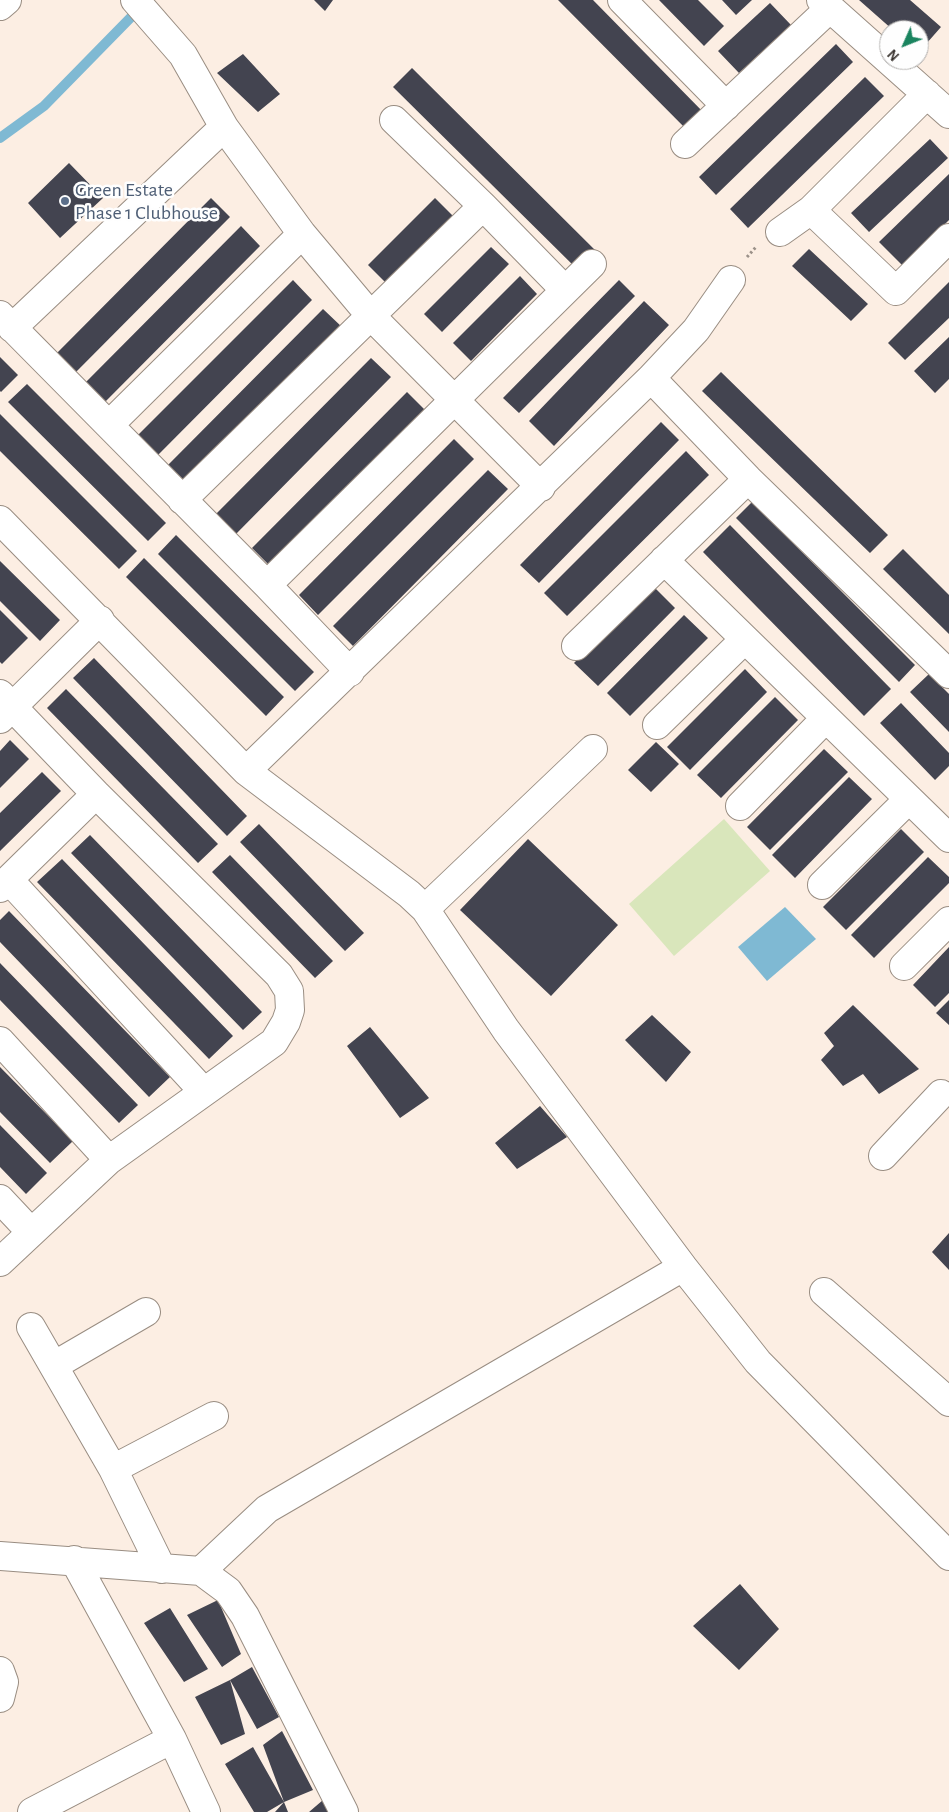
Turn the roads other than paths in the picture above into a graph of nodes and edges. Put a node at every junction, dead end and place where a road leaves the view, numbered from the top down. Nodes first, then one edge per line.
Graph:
1 (7, 0) edge
2 (135, 0) edge
3 (622, 0) edge
4 (825, 4) edge
5 (0, 6) edge
6 (927, 94) junction
7 (726, 106) junction
8 (949, 114) edge
9 (394, 120) dead end
10 (224, 126) junction
11 (685, 144) dead end
12 (483, 206) junction
13 (811, 210) junction
14 (780, 232) road end
15 (302, 234) junction
16 (949, 238) edge
17 (592, 264) dead end
18 (731, 280) road end
19 (564, 290) junction
20 (370, 315) junction
21 (6, 321) edge
22 (651, 378) junction
23 (454, 399) junction
24 (109, 425) junction
25 (748, 479) junction
26 (542, 487) junction
27 (182, 500) junction
28 (0, 520) edge
29 (664, 560) junction
30 (267, 585) junction
31 (100, 620) junction
32 (745, 639) junction
33 (576, 646) dead end
34 (350, 672) junction
35 (949, 674) edge
36 (4, 707) edge
37 (826, 718) junction
38 (657, 725) dead end
39 (593, 749) dead end
40 (246, 771) junction
41 (96, 794) junction
42 (909, 799) junction
43 (740, 806) dead end
44 (949, 838) edge
45 (4, 884) edge
46 (822, 885) dead end
47 (425, 909) junction
48 (949, 920) edge
49 (904, 966) dead end
50 (0, 1041) edge
51 (204, 1092) junction
52 (941, 1094) dead end
53 (883, 1156) dead end
54 (109, 1160) junction
55 (0, 1199) edge
56 (31, 1232) junction
57 (0, 1262) edge
58 (683, 1267) junction
59 (824, 1292) dead end
60 (146, 1312) dead end
61 (31, 1327) dead end
62 (55, 1365) junction
63 (949, 1402) edge
64 (214, 1416) dead end
65 (112, 1469) junction
66 (0, 1556) edge
67 (949, 1556) edge
68 (74, 1560) junction
69 (162, 1569) junction
70 (202, 1571) junction
71 (0, 1671) edge
72 (0, 1698) edge
73 (172, 1739) junction
74 (32, 1812) edge
75 (206, 1812) edge
76 (344, 1812) edge

1 - 5 street
2 - 10 street
3 - 7 street
4 - 6 street
4 - 7 street
6 - 8 street
6 - 13 street
7 - 11 street
9 - 12 street
10 - 15 street
10 - 21 street
12 - 19 street
12 - 20 street
13 - 14 street
13 - 16 street
15 - 20 street
15 - 24 street
17 - 19 street
18 - 22 street
19 - 23 street
20 - 23 street
20 - 27 street
21 - 24 street
22 - 25 street
22 - 26 street
23 - 26 street
23 - 30 street
24 - 27 street
25 - 29 street
25 - 35 street
26 - 34 street
27 - 30 street
28 - 31 street
29 - 32 street
29 - 33 street
30 - 34 street
31 - 36 street
31 - 40 street
32 - 37 street
32 - 38 street
34 - 40 street
36 - 41 street
37 - 42 street
37 - 43 street
39 - 47 street
40 - 47 street
41 - 45 street
41 - 51 street
42 - 44 street
42 - 46 street
45 - 51 street
47 - 58 street
48 - 49 street
50 - 54 street
51 - 54 street
52 - 53 street
54 - 56 street
55 - 56 street
56 - 57 street
58 - 67 street
58 - 70 street
59 - 63 street
60 - 62 street
61 - 62 street
62 - 65 street
64 - 65 street
65 - 69 street
66 - 68 street
68 - 69 street
68 - 73 street
69 - 70 street
70 - 76 street
71 - 72 street
73 - 74 street
73 - 75 street

